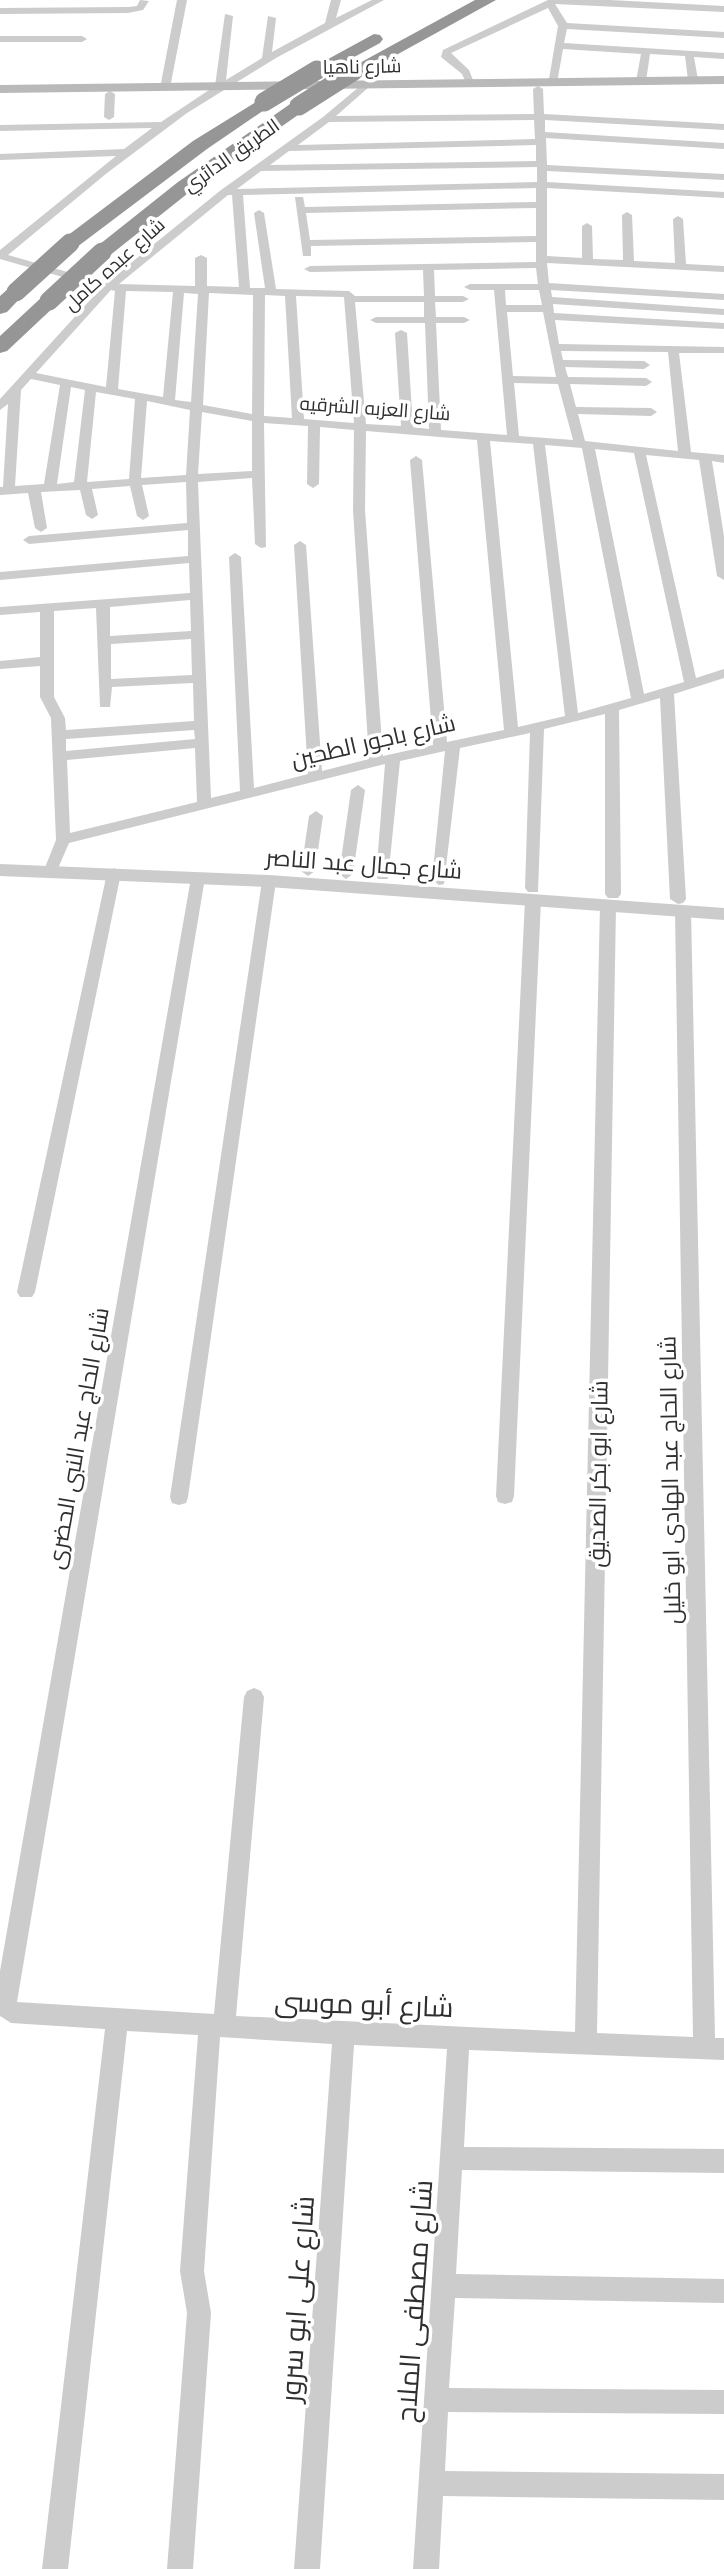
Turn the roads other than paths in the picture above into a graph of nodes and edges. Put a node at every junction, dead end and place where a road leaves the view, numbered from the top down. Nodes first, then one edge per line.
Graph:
1 (182, 0) edge
2 (336, 0) edge
3 (379, 0) edge
4 (488, 0) edge
5 (144, 1) edge
6 (554, 1) edge
7 (724, 9) edge
8 (0, 11) edge
9 (229, 16) dead end
10 (271, 18) dead end
11 (330, 24) junction
12 (563, 26) junction
13 (395, 28) dead end
14 (724, 35) edge
15 (1, 38) edge
16 (82, 39) dead end
17 (561, 46) junction
18 (0, 50) edge
19 (646, 51) junction
20 (689, 54) junction
21 (724, 56) edge
22 (267, 58) junction
23 (693, 80) junction
24 (724, 80) edge
25 (641, 81) junction
26 (359, 83) junction
27 (471, 83) junction
28 (552, 83) junction
29 (724, 87) edge
30 (165, 88) junction
31 (0, 89) edge
32 (218, 89) junction
33 (538, 89) junction
34 (110, 94) junction
35 (0, 95) edge
36 (109, 117) dead end
37 (539, 117) junction
38 (327, 119) junction
39 (166, 124) junction
40 (724, 127) edge
41 (0, 128) edge
42 (541, 142) junction
43 (724, 146) edge
44 (287, 148) junction
45 (127, 152) junction
46 (0, 157) edge
47 (724, 157) edge
48 (542, 166) junction
49 (258, 168) junction
50 (724, 177) edge
51 (298, 191) junction
52 (231, 192) junction
53 (724, 195) edge
54 (542, 201) junction
55 (724, 207) edge
56 (259, 213) dead end
57 (627, 215) dead end
58 (302, 216) junction
59 (678, 219) dead end
60 (587, 226) dead end
61 (541, 239) junction
62 (306, 243) junction
63 (0, 256) edge
64 (201, 258) dead end
65 (588, 261) junction
66 (541, 262) junction
67 (629, 264) junction
68 (428, 267) junction
69 (681, 267) junction
70 (310, 269) junction
71 (724, 269) edge
72 (382, 283) junction
73 (115, 287) junction
74 (470, 287) dead end
75 (544, 287) junction
76 (499, 288) junction
77 (179, 290) junction
78 (203, 291) junction
79 (245, 291) junction
80 (265, 291) junction
81 (290, 292) junction
82 (313, 292) junction
83 (350, 297) junction
84 (724, 297) edge
85 (430, 298) junction
86 (463, 299) dead end
87 (0, 308) edge
88 (501, 308) junction
89 (548, 308) junction
90 (724, 312) edge
91 (376, 320) dead end
92 (431, 320) junction
93 (464, 320) dead end
94 (724, 326) edge
95 (401, 333) dead end
96 (0, 346) edge
97 (554, 347) junction
98 (673, 349) junction
99 (724, 350) edge
100 (558, 363) junction
101 (644, 365) dead end
102 (27, 375) junction
103 (508, 379) junction
104 (563, 380) junction
105 (646, 382) dead end
106 (66, 383) junction
107 (90, 387) junction
108 (15, 388) junction
109 (112, 391) junction
110 (141, 396) junction
111 (169, 401) junction
112 (0, 406) edge
113 (196, 407) junction
114 (571, 410) junction
115 (651, 412) dead end
116 (259, 419) junction
117 (298, 422) junction
118 (314, 423) junction
119 (360, 426) junction
120 (407, 430) junction
121 (436, 432) junction
122 (483, 436) junction
123 (513, 439) junction
124 (538, 442) junction
125 (584, 445) junction
126 (639, 450) junction
127 (685, 455) junction
128 (705, 457) junction
129 (724, 459) edge
130 (416, 460) dead end
131 (258, 474) junction
132 (192, 478) junction
133 (135, 482) junction
134 (313, 484) dead end
135 (83, 485) junction
136 (50, 488) junction
137 (34, 489) junction
138 (5, 491) edge
139 (92, 515) dead end
140 (142, 516) dead end
141 (194, 526) junction
142 (41, 528) dead end
143 (29, 540) dead end
144 (261, 544) dead end
145 (300, 545) dead end
146 (234, 557) dead end
147 (195, 559) junction
148 (0, 576) edge
149 (724, 576) edge
150 (196, 596) junction
151 (103, 603) junction
152 (47, 607) junction
153 (0, 611) edge
154 (198, 635) junction
155 (104, 640) junction
156 (47, 661) junction
157 (0, 665) edge
158 (724, 673) edge
159 (199, 679) junction
160 (105, 683) junction
161 (691, 684) junction
162 (667, 692) junction
163 (638, 701) junction
164 (105, 704) dead end
165 (612, 708) junction
166 (572, 719) junction
167 (201, 725) junction
168 (537, 726) junction
169 (511, 731) junction
170 (59, 735) junction
171 (201, 743) junction
172 (447, 746) junction
173 (60, 756) junction
174 (393, 758) junction
175 (376, 762) junction
176 (315, 776) junction
177 (358, 790) dead end
178 (247, 793) junction
179 (204, 803) junction
180 (316, 817) dead end
181 (63, 840) junction
182 (0, 859) edge
183 (52, 865) junction
184 (0, 870) edge
185 (308, 872) junction
186 (114, 873) junction
187 (346, 874) junction
188 (383, 876) junction
189 (198, 878) junction
190 (439, 880) junction
191 (269, 881) junction
192 (533, 894) junction
193 (611, 899) junction
194 (724, 903) edge
195 (680, 905) junction
196 (724, 914) edge
197 (26, 1292) dead end
198 (505, 1496) dead end
199 (179, 1497) dead end
200 (254, 1696) dead end
201 (5, 2006) joint
202 (117, 2018) junction
203 (217, 2025) junction
204 (344, 2034) junction
205 (459, 2037) junction
206 (586, 2043) junction
207 (714, 2048) edge
208 (452, 2158) junction
209 (724, 2161) edge
210 (444, 2286) junction
211 (724, 2291) edge
212 (437, 2400) junction
213 (724, 2402) edge
214 (431, 2483) junction
215 (724, 2487) edge
216 (55, 2569) edge
217 (180, 2569) edge
218 (306, 2569) edge
219 (426, 2569) edge

1 - 30 street
2 - 11 street
3 - 11 street
4 - 26 highway, الطريق الدائري
5 - 8 street
6 - 7 street
6 - 12 street
6 - 27 street
9 - 32 street
10 - 22 street
11 - 22 street
12 - 14 street
12 - 17 street
13 - 87 highway, الطريق الدائري, bridge
15 - 16 street
15 - 18 street
17 - 19 street
17 - 28 street
19 - 20 street
19 - 25 street
20 - 21 street
20 - 23 street
22 - 32 street
23 - 24 main road, شارع ناهيا
23 - 25 main road, شارع ناهيا
25 - 28 main road, شارع ناهيا
26 - 27 main road, شارع ناهيا
26 - 32 main road, شارع ناهيا
26 - 33 main road, شارع ناهيا
26 - 38 street, شارع عبده كامل
26 - 96 highway, الطريق الدائري, bridge
27 - 28 main road, شارع ناهيا
29 - 33 main road, شارع ناهيا
30 - 31 main road, شارع ناهيا
30 - 32 main road, شارع ناهيا
32 - 34 main road, شارع ناهيا
32 - 39 street
33 - 37 street
34 - 35 main road, شارع ناهيا
34 - 36 street
37 - 38 street
37 - 40 street
37 - 42 street
38 - 44 street, شارع عبده كامل
39 - 41 street
39 - 45 street
42 - 43 street
42 - 44 street
42 - 47 street
42 - 48 street
44 - 49 street, شارع عبده كامل
45 - 46 street
45 - 63 street
48 - 49 street
48 - 50 street
48 - 54 street
49 - 52 street, شارع عبده كامل
51 - 52 street
51 - 54 street
51 - 58 street
52 - 73 street, شارع عبده كامل
52 - 79 street
53 - 54 street
54 - 55 street
54 - 58 street
54 - 61 street
56 - 80 street
57 - 67 street
58 - 62 street
59 - 69 street
60 - 65 street
61 - 62 street
61 - 66 street
62 - 70 street
63 - 73 street
64 - 78 street
65 - 66 street
65 - 67 street
66 - 68 street
66 - 75 street
67 - 69 street
68 - 72 street
68 - 85 street
69 - 71 street
70 - 72 street
70 - 82 street
72 - 83 street
72 - 85 street
73 - 77 street
73 - 102 street, شارع عبده كامل
73 - 109 street
74 - 76 street
75 - 76 street
75 - 84 street
75 - 89 street
76 - 88 street
77 - 78 street
77 - 111 street
78 - 79 street
78 - 113 street
79 - 80 street
80 - 81 street
80 - 116 street
81 - 82 street
81 - 117 street
82 - 83 street
83 - 119 street
85 - 86 street
85 - 92 street
88 - 89 street
88 - 103 street
89 - 90 street
89 - 94 street
89 - 97 street
91 - 92 street
92 - 93 street
92 - 121 street
95 - 120 street
97 - 98 street
97 - 100 street
98 - 99 street
98 - 127 street
100 - 101 street
100 - 104 street
102 - 106 street, شارع العزبه الشرقيه
102 - 108 street, شارع عبده كامل
103 - 104 street
103 - 123 street
104 - 105 street
104 - 114 street
106 - 107 street, شارع العزبه الشرقيه
106 - 136 street
107 - 109 street, شارع العزبه الشرقيه
107 - 135 street
108 - 112 street, شارع عبده كامل
108 - 138 street
109 - 110 street, شارع العزبه الشرقيه
110 - 111 street, شارع العزبه الشرقيه
110 - 133 street
111 - 113 street, شارع العزبه الشرقيه
113 - 116 street, شارع العزبه الشرقيه
113 - 132 street
114 - 115 street
114 - 125 street
116 - 117 street, شارع العزبه الشرقيه
116 - 131 street
117 - 118 street, شارع العزبه الشرقيه
118 - 119 street, شارع العزبه الشرقيه
118 - 134 street
119 - 120 street, شارع العزبه الشرقيه
119 - 175 street
120 - 121 street, شارع العزبه الشرقيه
121 - 122 street, شارع العزبه الشرقيه
122 - 123 street, شارع العزبه الشرقيه
122 - 169 street
123 - 124 street, شارع العزبه الشرقيه
124 - 125 street, شارع العزبه الشرقيه
124 - 166 street
125 - 126 street, شارع العزبه الشرقيه
125 - 163 street
126 - 127 street, شارع العزبه الشرقيه
126 - 161 street
127 - 128 street, شارع العزبه الشرقيه
128 - 129 street, شارع العزبه الشرقيه
128 - 149 street
130 - 172 street
131 - 132 street
131 - 144 street
132 - 133 street
132 - 141 street
133 - 135 street
133 - 140 street
135 - 136 street
135 - 139 street
136 - 137 street
137 - 138 street
137 - 142 street
141 - 143 street
141 - 147 street
145 - 176 street
146 - 178 street
147 - 148 street
147 - 150 street
150 - 151 street
150 - 154 street
151 - 152 street
151 - 155 street
152 - 153 street
152 - 156 street
154 - 155 street
154 - 159 street
155 - 160 street
156 - 157 street
156 - 170 street
158 - 161 street, شارع باجور الطحين
159 - 160 street
159 - 167 street
160 - 164 street
161 - 162 street, شارع باجور الطحين
162 - 163 street, شارع باجور الطحين
162 - 195 street, شارع الحاج عبد الهادى ابو خليل
163 - 165 street, شارع باجور الطحين
165 - 166 street, شارع باجور الطحين
165 - 193 street, شارع ابو بكر الصديق
166 - 168 street, شارع باجور الطحين
167 - 170 street
167 - 171 street
168 - 169 street, شارع باجور الطحين
168 - 192 street
169 - 172 street, شارع باجور الطحين
170 - 173 street
171 - 173 street
171 - 179 street
172 - 174 street, شارع باجور الطحين
172 - 190 street
173 - 181 street
174 - 175 street, شارع باجور الطحين
174 - 188 street
175 - 176 street, شارع باجور الطحين
176 - 178 street, شارع باجور الطحين
177 - 187 street
178 - 179 street, شارع باجور الطحين
179 - 181 street, شارع باجور الطحين
180 - 185 street
181 - 183 street
182 - 183 street, شارع جمال عبد الناصر
183 - 184 street, شارع جمال عبد الناصر
183 - 185 street, شارع جمال عبد الناصر
183 - 186 street, شارع جمال عبد الناصر
185 - 187 street, شارع جمال عبد الناصر
186 - 189 street, شارع جمال عبد الناصر
186 - 197 street
187 - 188 street, شارع جمال عبد الناصر
188 - 190 street, شارع جمال عبد الناصر
189 - 191 street, شارع جمال عبد الناصر
189 - 201 street, شارع الحاج عبد النبى الحضرى
190 - 192 street, شارع جمال عبد الناصر
191 - 192 street, شارع جمال عبد الناصر
191 - 199 street
192 - 193 street, شارع جمال عبد الناصر
192 - 198 street
193 - 195 street, شارع جمال عبد الناصر
193 - 206 street, شارع ابو بكر الصديق
194 - 195 street, شارع جمال عبد الناصر
195 - 196 street, شارع جمال عبد الناصر
195 - 207 street, شارع الحاج عبد الهادى ابو خليل
200 - 203 street
201 - 202 street, شارع أبو موسى
202 - 203 street, شارع أبو موسى
202 - 216 street
203 - 204 street, شارع أبو موسى
203 - 217 street
204 - 205 street, شارع أبو موسى
204 - 218 street, شارع على ابو سرور
205 - 206 street, شارع أبو موسى
205 - 208 street, شارع مصطفى الملاح
206 - 207 street, شارع أبو موسى
208 - 209 street
208 - 210 street, شارع مصطفى الملاح
210 - 211 street
210 - 212 street, شارع مصطفى الملاح
212 - 213 street
212 - 214 street, شارع مصطفى الملاح
214 - 215 street
214 - 219 street, شارع مصطفى الملاح

